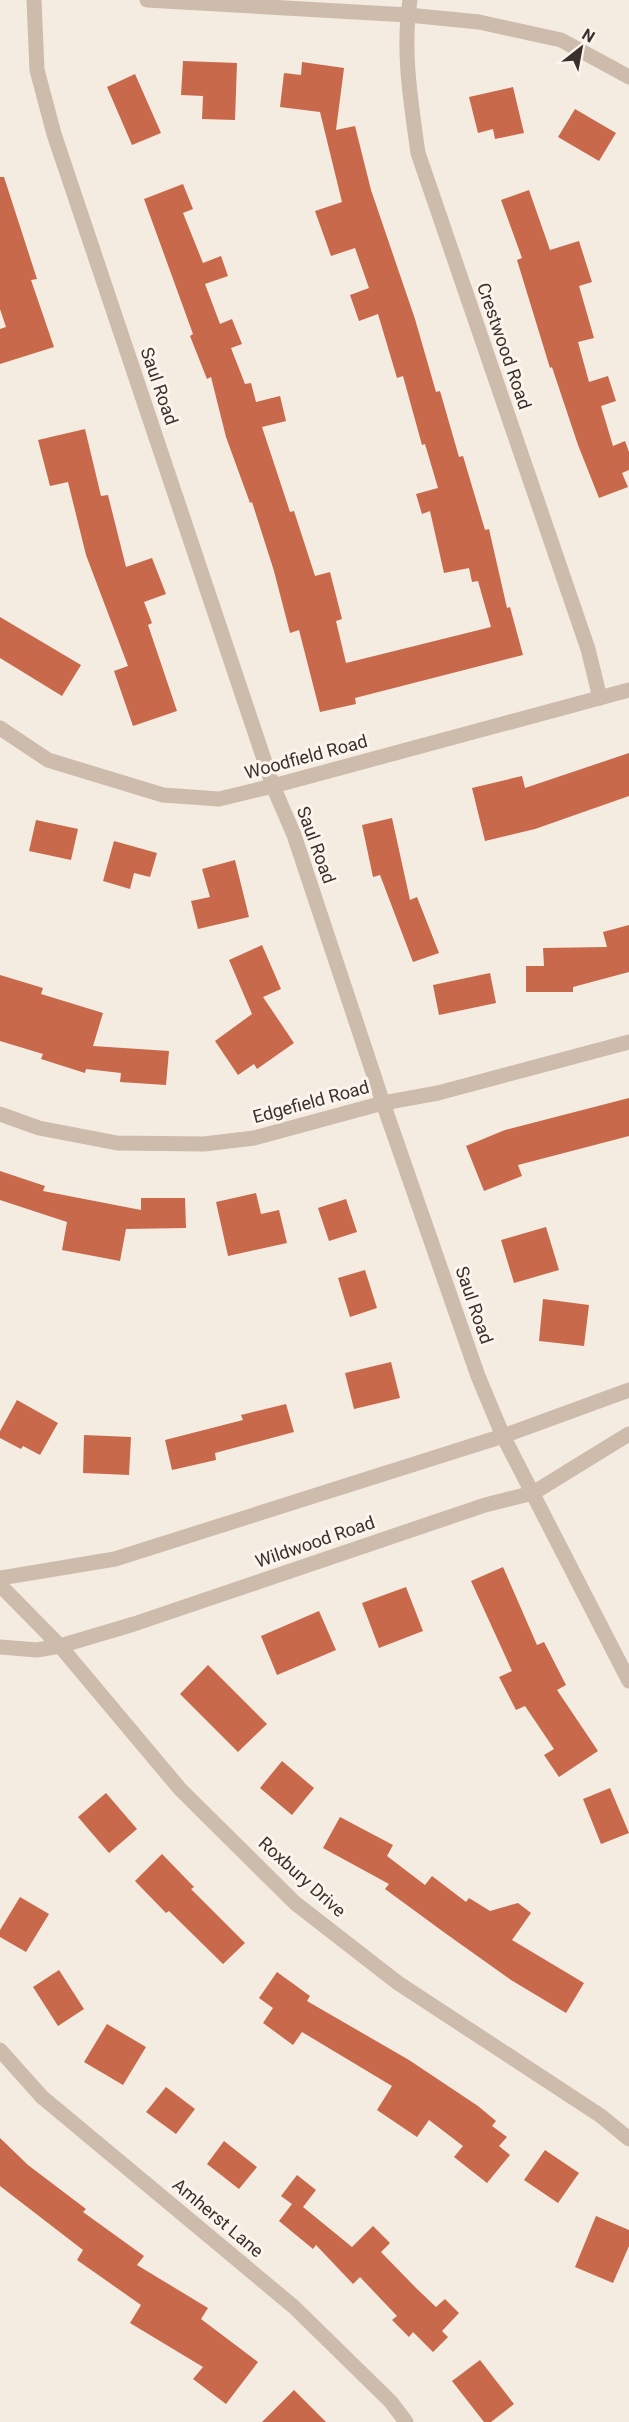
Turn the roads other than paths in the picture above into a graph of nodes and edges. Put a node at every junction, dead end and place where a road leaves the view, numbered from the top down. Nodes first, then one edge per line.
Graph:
1 (34, 0) edge
2 (147, 0) edge
3 (409, 7) edge
4 (629, 77) edge
5 (629, 690) edge
6 (600, 698) junction
7 (0, 728) edge
8 (273, 786) junction
9 (629, 1042) edge
10 (383, 1103) junction
11 (0, 1114) edge
12 (629, 1389) edge
13 (629, 1434) edge
14 (503, 1436) junction
15 (533, 1493) junction
16 (0, 1578) edge
17 (0, 1586) edge
18 (60, 1646) junction
19 (0, 1647) edge
20 (629, 1680) edge
21 (0, 2050) edge
22 (629, 2139) edge
23 (406, 2422) edge

1 - 8 street, Saul Road
2 - 3 street
3 - 4 street
3 - 6 street, Crestwood Road
5 - 6 street, Woodfield Road
6 - 8 street, Woodfield Road
7 - 8 street, Woodfield Road
8 - 10 street, Saul Road
9 - 10 street, Edgefield Road
10 - 11 street, Edgefield Road
10 - 14 street, Saul Road
12 - 14 street
13 - 15 street, Wildwood Road
14 - 15 street, Saul Road
14 - 16 street
15 - 18 street, Wildwood Road
15 - 20 street, Saul Road
17 - 18 street, Roxbury Drive
18 - 19 street, Wildwood Road
18 - 22 street, Roxbury Drive
21 - 23 street, Amherst Lane

